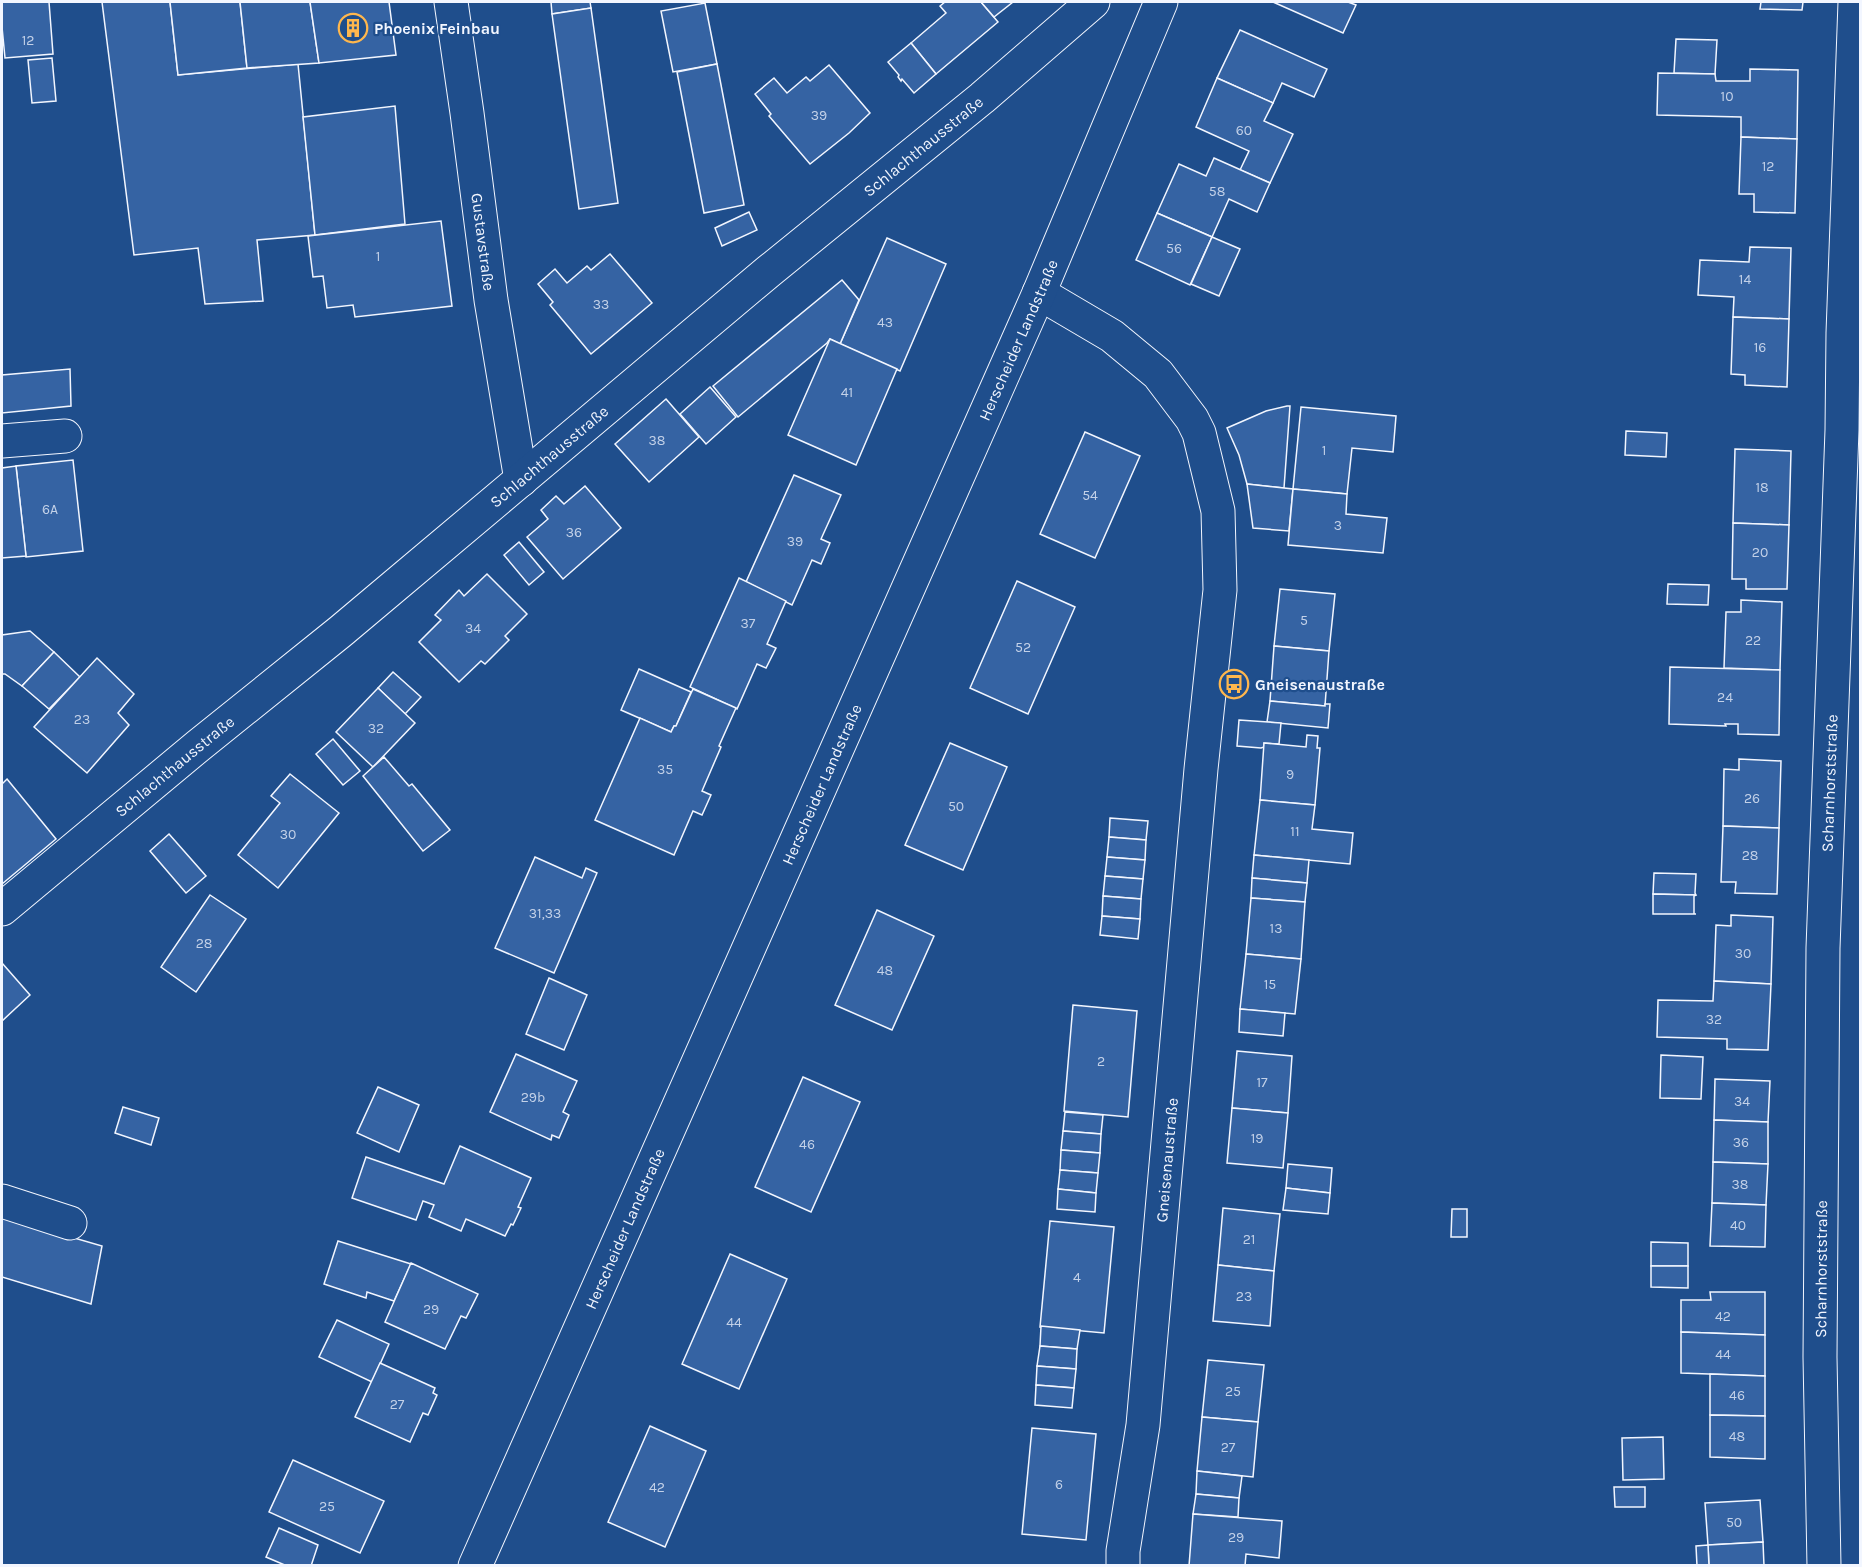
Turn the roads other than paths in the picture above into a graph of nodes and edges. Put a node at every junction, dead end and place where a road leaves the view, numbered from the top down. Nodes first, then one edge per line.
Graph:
1 (451, 2) edge
2 (1093, 2) edge
3 (1161, 2) edge
4 (1855, 2) edge
5 (1039, 293) junction
6 (65, 436) dead end
7 (2, 441) edge
8 (521, 480) junction
9 (2, 909) edge
10 (2, 1202) edge
11 (70, 1223) dead end
12 (475, 1566) edge
13 (1123, 1566) edge
14 (1824, 1566) edge

1 - 8 street, Gustavstraße
2 - 8 street, Schlachthausstraße
3 - 5 street, Herscheider Landstraße
4 - 14 street, Scharnhorststraße
5 - 12 street, Herscheider Landstraße
5 - 13 street, Gneisenaustraße
6 - 7 street
8 - 9 street, Schlachthausstraße
10 - 11 street

